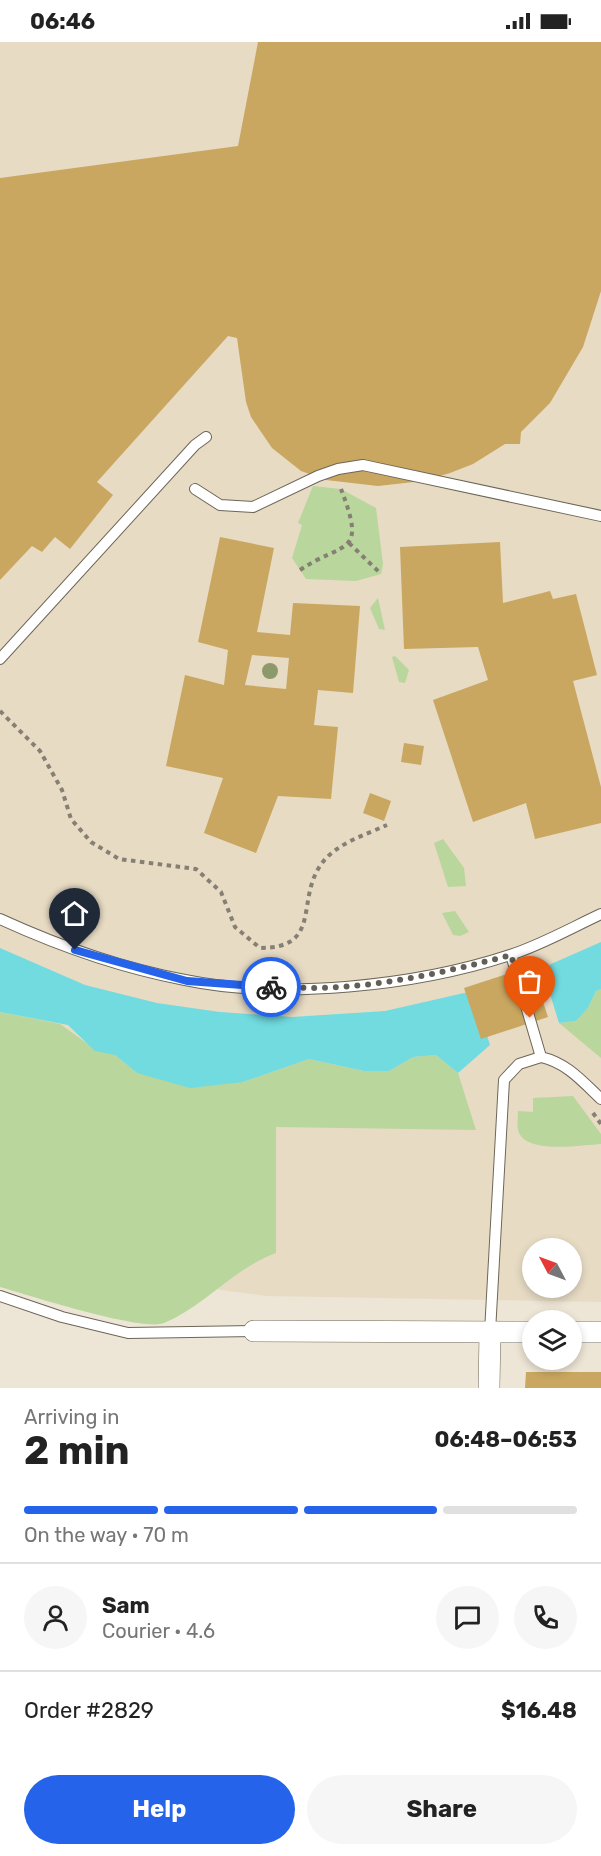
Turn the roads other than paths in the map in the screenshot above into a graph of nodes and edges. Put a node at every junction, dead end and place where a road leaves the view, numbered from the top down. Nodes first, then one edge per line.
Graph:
1 (206, 437) dead end
2 (195, 489) dead end
3 (601, 516) edge
4 (0, 659) edge
5 (601, 914) edge
6 (0, 919) edge
7 (511, 955) junction
8 (540, 1057) junction
9 (601, 1099) edge
10 (0, 1296) edge
11 (254, 1331) joint
12 (490, 1332) junction
13 (522, 1332) edge
14 (582, 1332) edge
15 (601, 1332) edge
16 (489, 1388) edge

1 - 4 lane
2 - 3 lane
5 - 7 lane
6 - 7 lane
7 - 8 lane
8 - 9 lane
8 - 12 lane
10 - 11 lane
11 - 12 street
12 - 13 street
12 - 16 street
14 - 15 street

